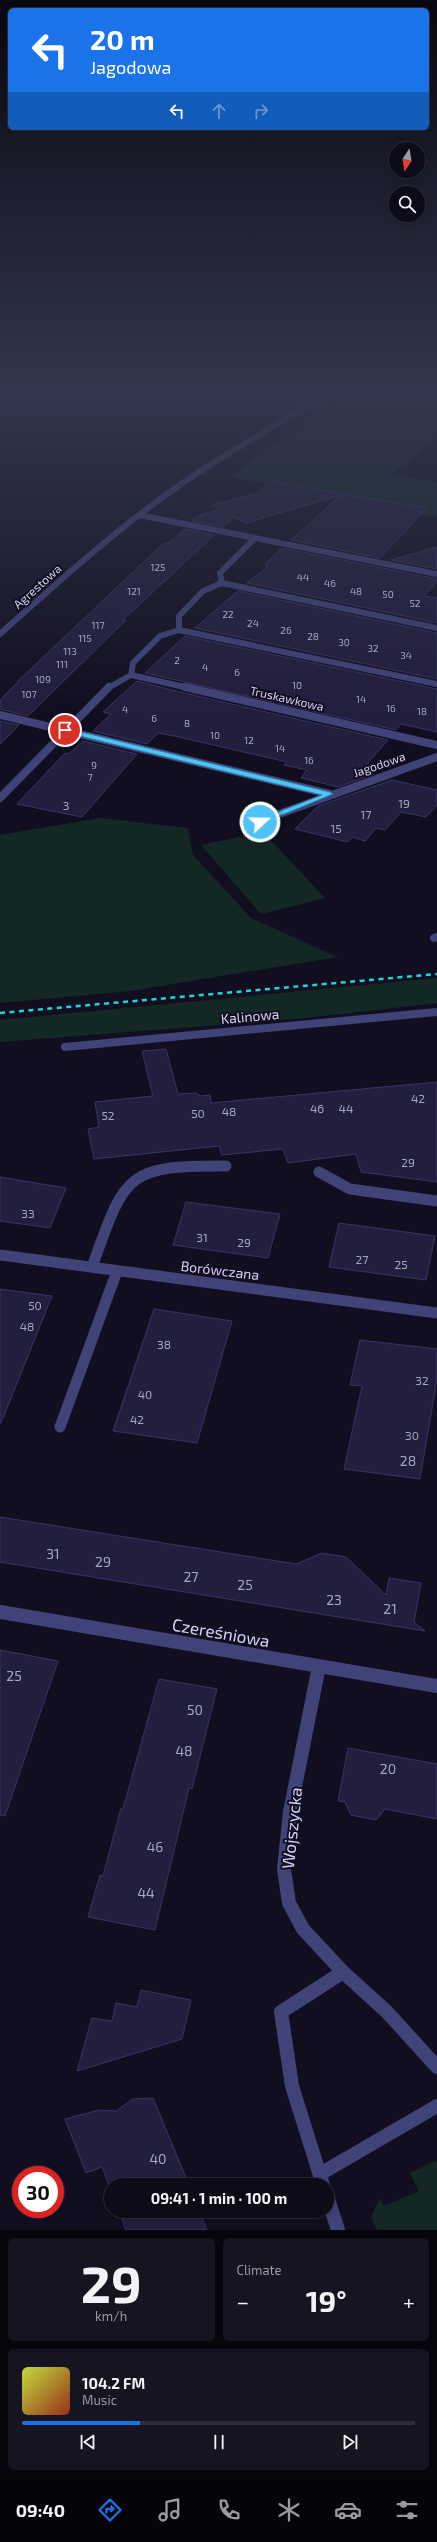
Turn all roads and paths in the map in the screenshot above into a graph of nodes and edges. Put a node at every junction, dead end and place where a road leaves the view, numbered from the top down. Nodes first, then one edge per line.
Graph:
1 (162, 499) edge
2 (139, 515) junction
3 (254, 539) junction
4 (437, 574) edge
5 (222, 583) junction
6 (437, 628) edge
7 (179, 630) junction
8 (0, 634) edge
9 (132, 676) junction
10 (437, 684) edge
11 (0, 715) edge
12 (65, 730) junction
13 (437, 745) edge
14 (437, 757) edge
15 (330, 794) junction
16 (0, 798) edge
17 (260, 822) dead end
18 (437, 1012) edge
19 (65, 1047) dead end
20 (226, 1166) dead end
21 (319, 1172) dead end
22 (437, 1200) edge
23 (0, 1255) edge
24 (92, 1267) junction
25 (117, 1271) junction
26 (437, 1313) edge
27 (60, 1427) dead end
28 (0, 1612) edge
29 (319, 1666) junction
30 (437, 1686) edge
31 (343, 1972) junction
32 (437, 2067) edge
33 (437, 2106) edge
34 (321, 2178) edge
35 (325, 2178) edge
36 (334, 2218) edge
37 (338, 2230) edge

1 - 2 street, Agrestowa
2 - 3 street
2 - 8 street, Agrestowa
3 - 4 street
3 - 5 street
5 - 6 street
5 - 7 street
7 - 9 street
7 - 10 street
9 - 12 street
9 - 13 street, Truskawkowa
11 - 12 street
12 - 15 street
12 - 16 street
14 - 15 street, Jagodowa
15 - 17 street, Jagodowa
18 - 19 street, Kalinowa
20 - 24 street
21 - 22 street
23 - 24 street, Borówczana
24 - 25 street, Borówczana
25 - 26 street, Borówczana
25 - 27 street
28 - 29 street, Czereśniowa
29 - 30 street, Czereśniowa
29 - 31 street, Wojszycka
31 - 32 street, Wojszycka
31 - 34 street
33 - 35 street
36 - 37 street

